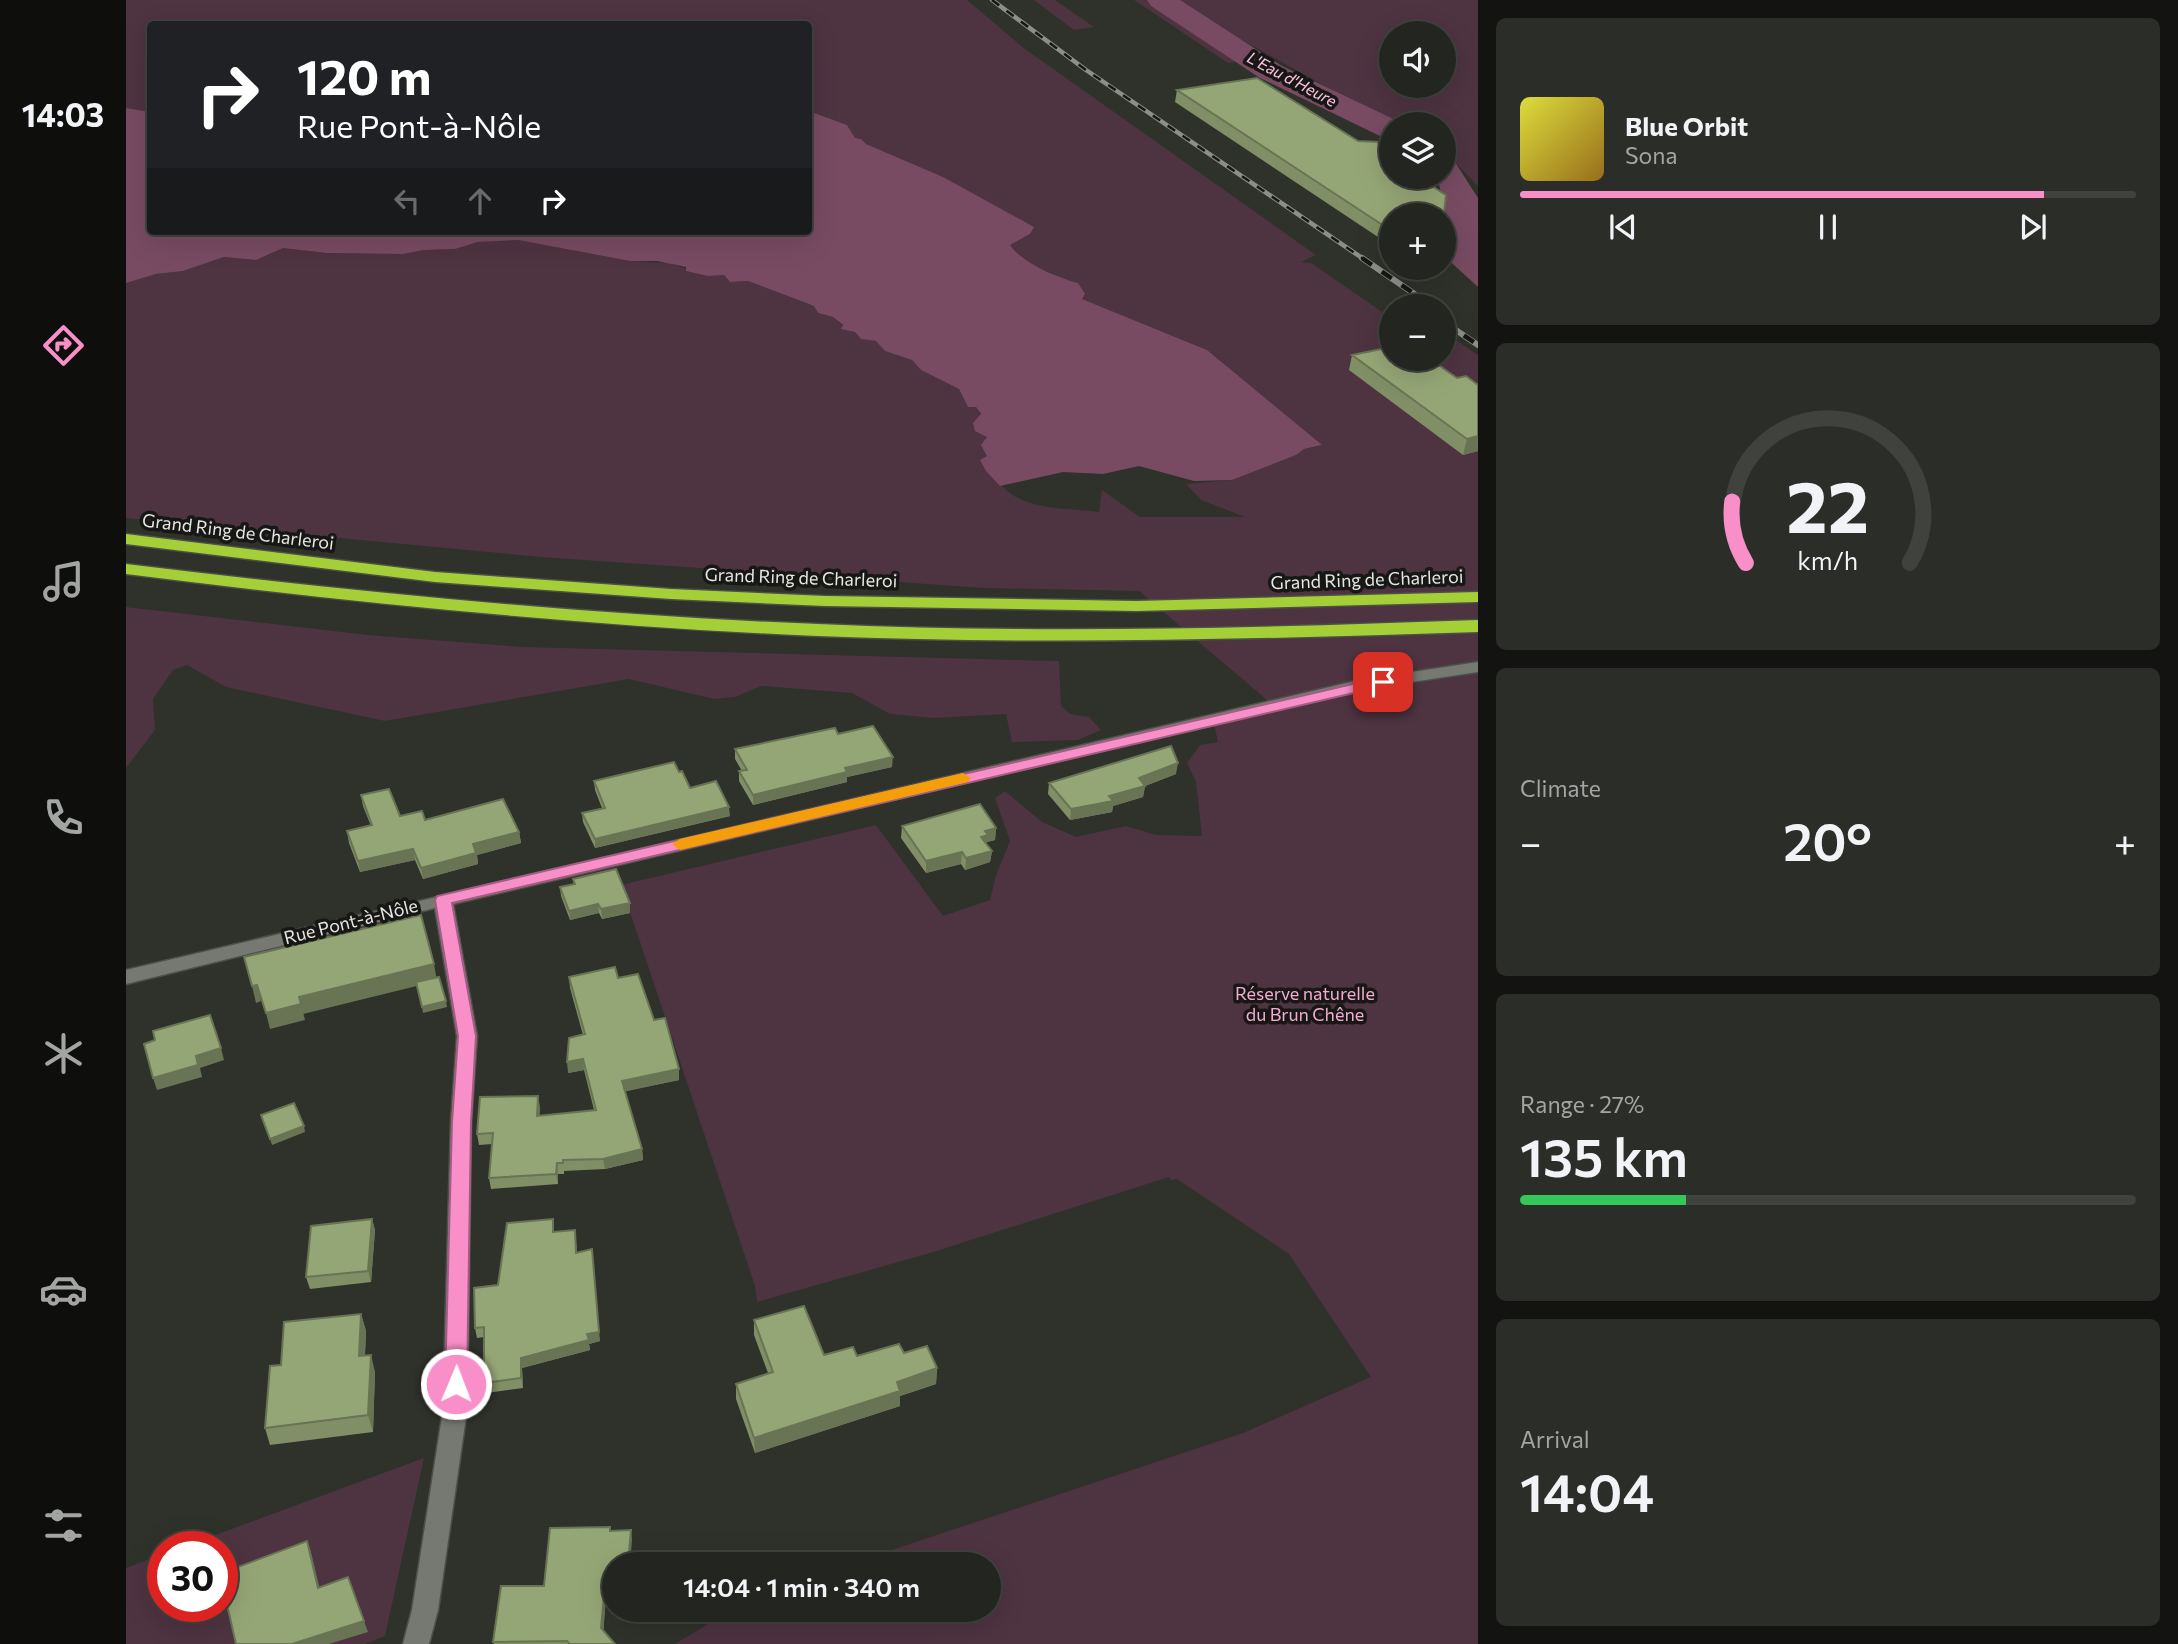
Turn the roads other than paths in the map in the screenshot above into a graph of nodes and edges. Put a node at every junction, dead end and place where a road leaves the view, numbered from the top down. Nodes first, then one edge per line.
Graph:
1 (126, 539) edge
2 (126, 569) edge
3 (1478, 597) edge
4 (1478, 626) edge
5 (1478, 667) edge
6 (443, 900) junction
7 (126, 977) edge
8 (416, 1644) edge

1 - 3 highway, Grand Ring de Charleroi
2 - 4 highway
5 - 6 street, Rue Pont-à-Nôle
6 - 7 street, Rue Pont-à-Nôle
6 - 8 street

